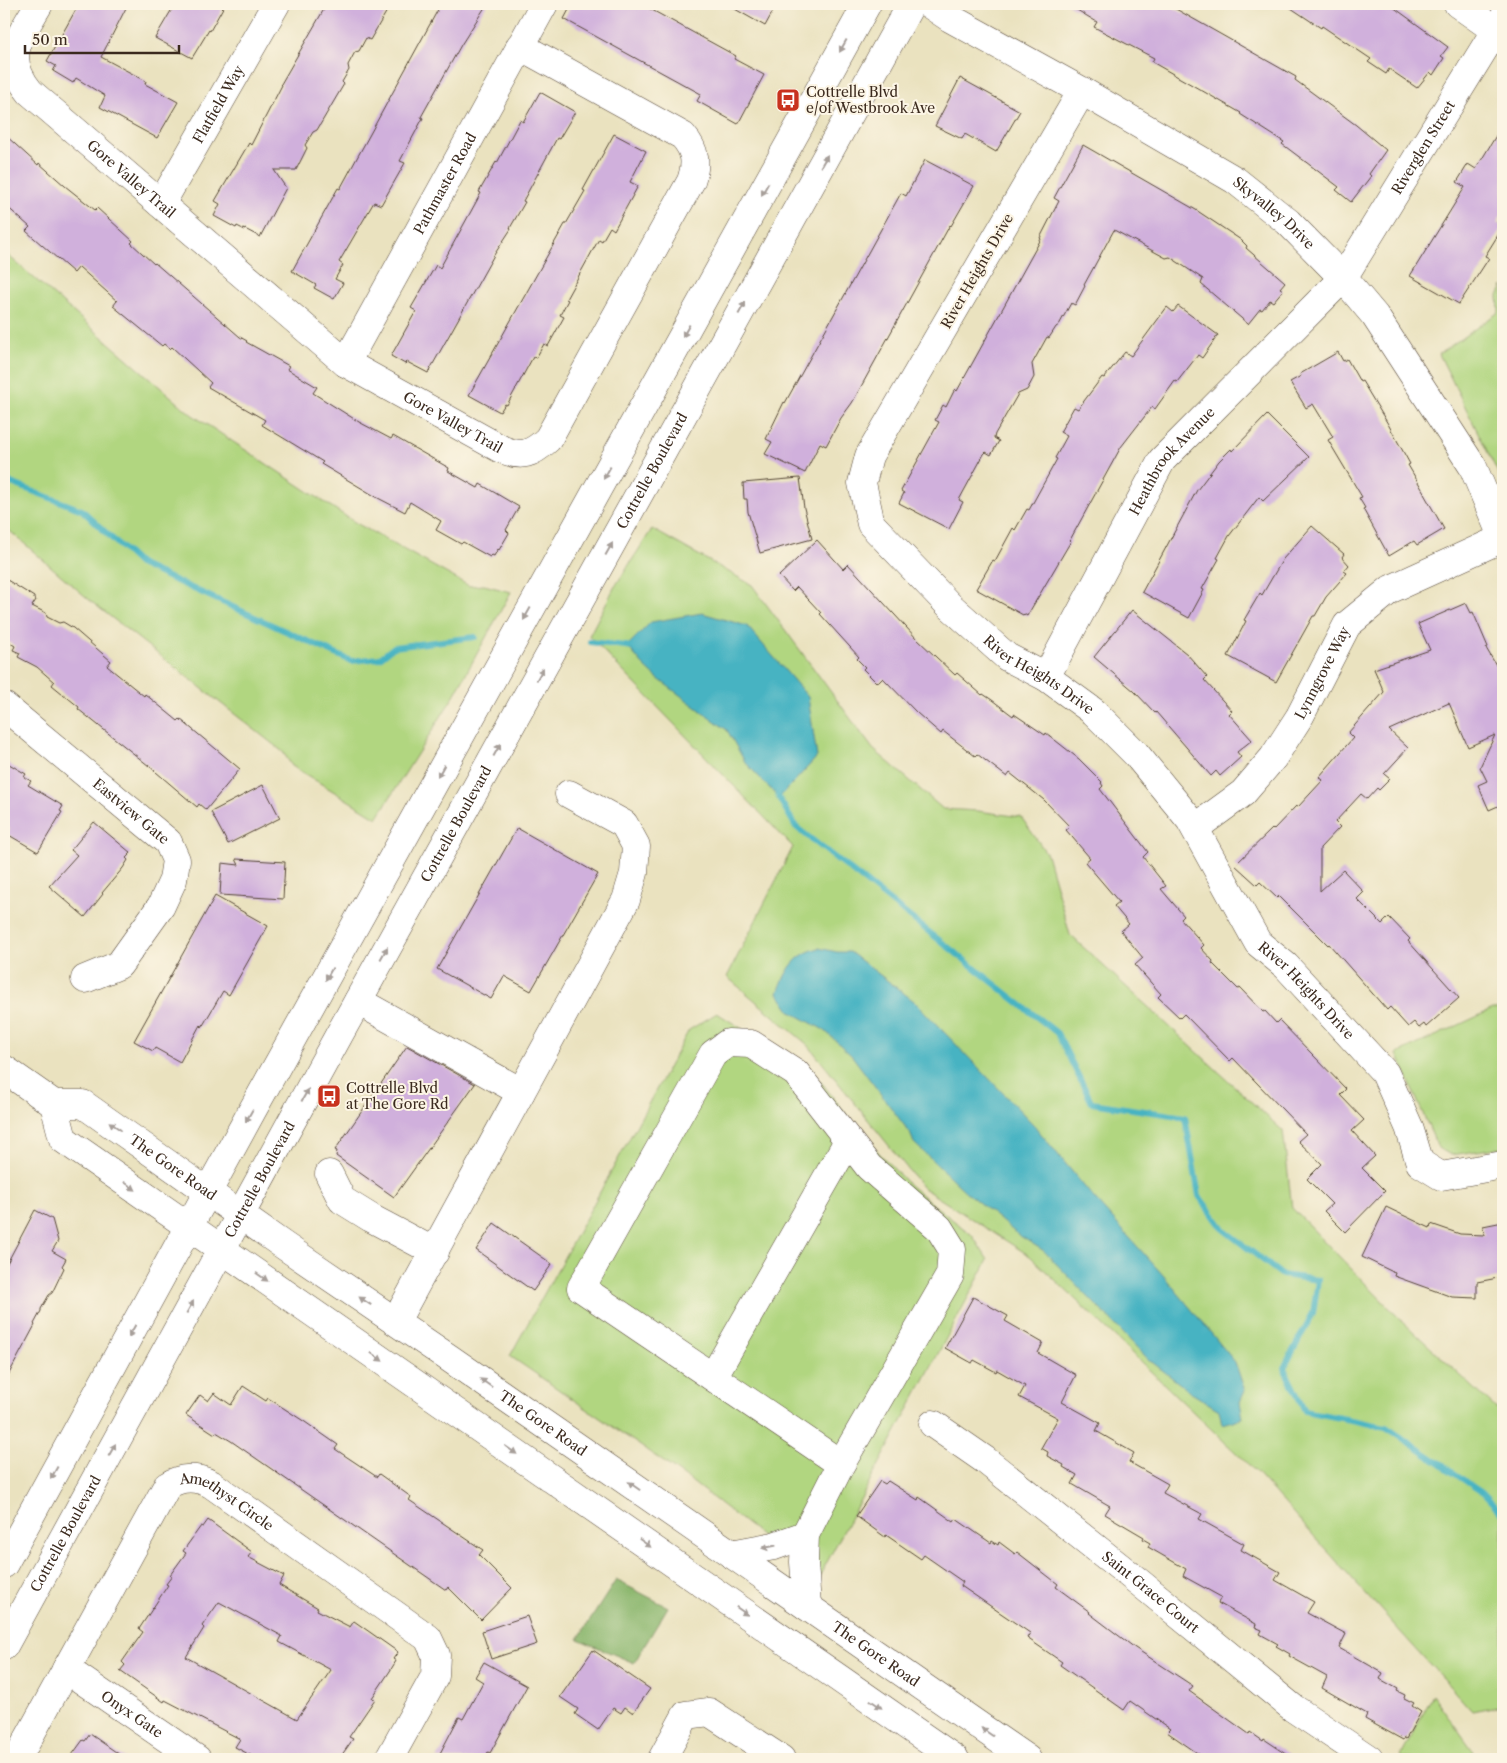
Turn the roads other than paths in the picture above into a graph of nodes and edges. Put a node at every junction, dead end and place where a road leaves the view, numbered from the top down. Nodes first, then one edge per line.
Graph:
1 (39, 4) edge
2 (276, 4) edge
3 (544, 4) edge
4 (867, 4) edge
5 (911, 4) edge
6 (929, 4) edge
7 (1458, 4) edge
8 (1499, 24) edge
9 (520, 46) junction
10 (1082, 91) junction
11 (161, 204) junction
12 (1344, 278) junction
13 (346, 363) junction
14 (1503, 538) edge
15 (1046, 677) junction
16 (4, 706) edge
17 (569, 794) dead end
18 (1195, 828) junction
19 (85, 979) dead end
20 (358, 1001) junction
21 (4, 1069) edge
22 (521, 1092) junction
23 (54, 1104) junction
24 (848, 1141) junction
25 (1503, 1165) edge
26 (329, 1174) dead end
27 (208, 1191) junction
28 (240, 1215) junction
29 (189, 1226) junction
30 (222, 1249) junction
31 (434, 1252) junction
32 (396, 1321) junction
33 (713, 1377) junction
34 (933, 1424) dead end
35 (842, 1464) junction
36 (805, 1535) junction
37 (736, 1556) junction
38 (4, 1564) edge
39 (716, 1592) junction
40 (807, 1606) junction
41 (4, 1646) edge
42 (66, 1669) junction
43 (17, 1759) edge
44 (198, 1759) edge
45 (389, 1759) edge
46 (662, 1759) edge
47 (781, 1759) edge
48 (955, 1759) edge
49 (1028, 1759) edge
50 (1369, 1759) edge

1 - 11 street, Gore Valley Trail
2 - 11 street, Flatfield Way
3 - 9 street, Pathmaster Road
4 -> 27 street
20 -> 5 street, Cottrelle Boulevard
6 - 10 street, Skyvalley Drive
7 - 8 street
8 - 12 street, Riverglen Street
9 - 13 street, Pathmaster Road
9 - 13 street, Gore Valley Trail
10 - 12 street, Skyvalley Drive
10 - 15 street, River Heights Drive
11 - 13 street, Gore Valley Trail
12 - 14 street, Skyvalley Drive
12 - 15 street, Heathbrook Avenue
14 - 18 street, Lynngrove Way
15 - 18 street, River Heights Drive
16 - 19 street, Eastview Gate
17 - 22 street
18 - 25 street, River Heights Drive
20 - 22 street
28 -> 20 street, Cottrelle Boulevard
21 - 23 street
22 - 31 street
27 -> 23 street, The Gore Road
23 -> 29 street
24 - 33 street
24 - 33 street
24 - 35 street
26 - 31 street
27 - 28 street, The Gore Road
27 - 29 street
28 - 30 street, Cottrelle Boulevard
32 -> 28 street, The Gore Road
29 - 30 street
29 -> 38 street
30 -> 39 street
41 -> 30 street, Cottrelle Boulevard
31 - 32 street
37 -> 32 street, The Gore Road
33 - 35 street
34 - 50 street, Saint Grace Court
35 - 36 street
36 -> 37 street
36 - 40 street
37 - 39 street
37 - 40 street, The Gore Road
39 -> 48 street
49 -> 40 street, The Gore Road
42 - 43 street, Amethyst Circle
42 - 44 street, Onyx Gate
42 - 45 street, Amethyst Circle
46 - 47 street

